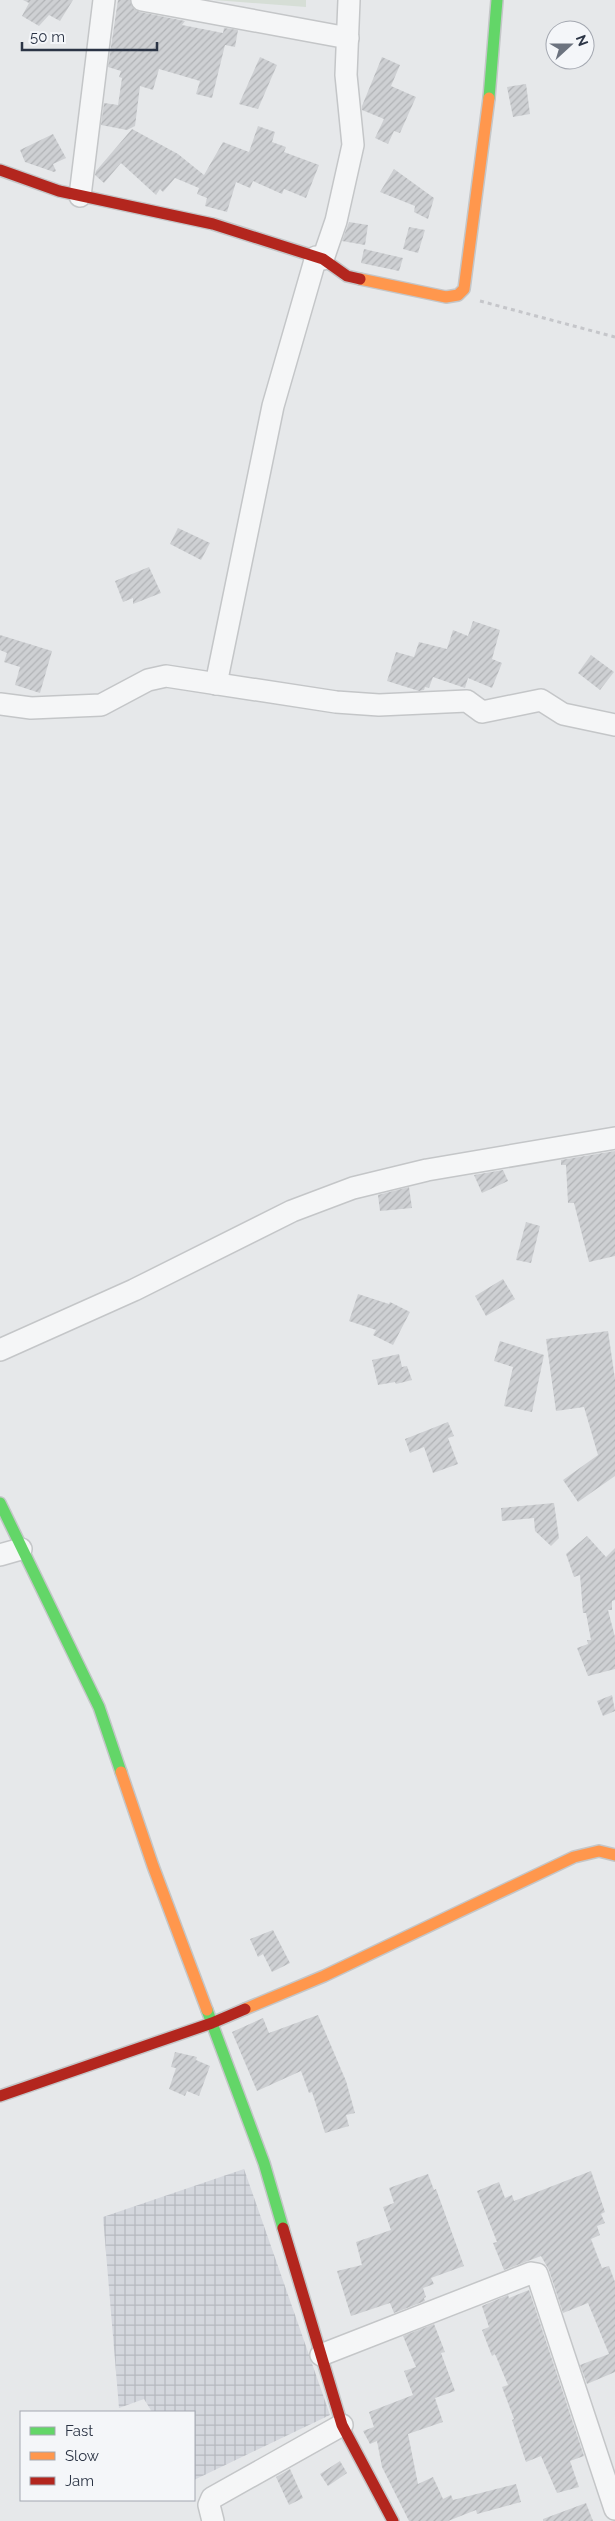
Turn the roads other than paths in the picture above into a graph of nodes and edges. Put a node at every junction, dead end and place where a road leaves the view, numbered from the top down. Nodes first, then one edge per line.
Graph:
1 (105, 0) edge
2 (142, 0) edge
3 (349, 0) edge
4 (497, 0) edge
5 (348, 38) junction
6 (0, 170) edge
7 (80, 196) junction
8 (320, 258) junction
9 (216, 684) junction
10 (0, 704) edge
11 (615, 725) edge
12 (615, 1138) edge
13 (0, 1350) edge
14 (0, 1503) edge
15 (21, 1549) junction
16 (0, 1555) edge
17 (615, 1855) edge
18 (212, 2023) junction
19 (0, 2096) edge
20 (321, 2355) junction
21 (342, 2425) junction
22 (615, 2509) edge
23 (213, 2521) edge
24 (393, 2521) edge

1 - 7 street
2 - 5 street
3 - 5 street
4 - 8 street
5 - 8 street
6 - 7 street
7 - 8 street
8 - 9 street
9 - 10 street
9 - 11 street
12 - 13 street
14 - 15 street
15 - 16 street
15 - 18 street
17 - 18 street
18 - 19 street
18 - 20 street
20 - 21 street
20 - 22 street
21 - 23 street
21 - 24 street

